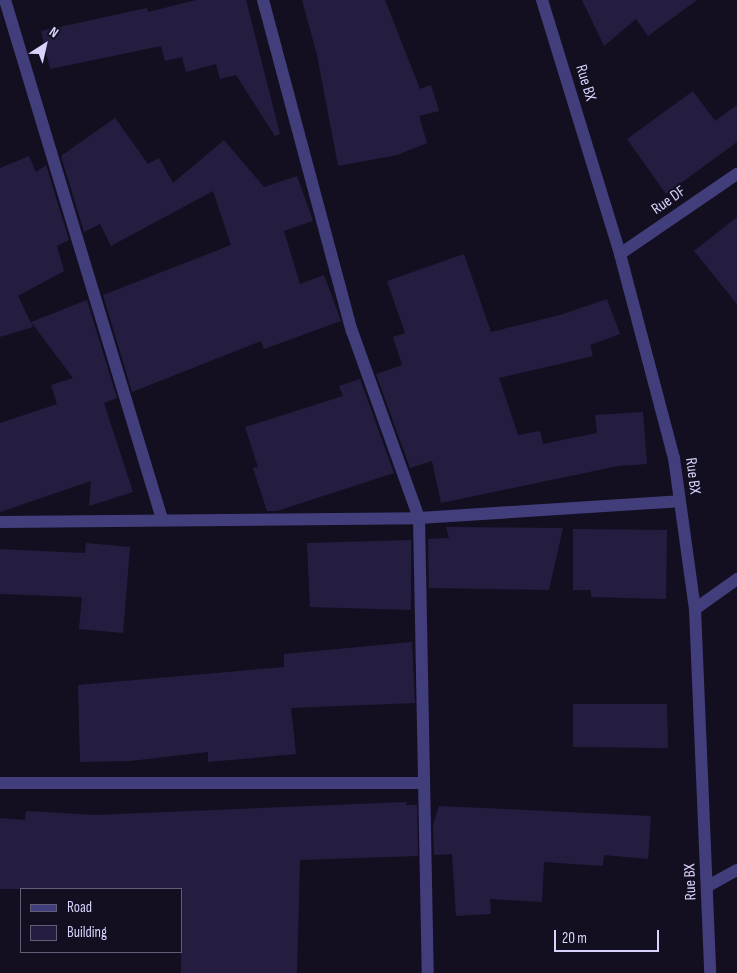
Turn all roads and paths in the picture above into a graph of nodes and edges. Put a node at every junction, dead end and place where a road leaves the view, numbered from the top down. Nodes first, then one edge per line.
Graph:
1 (5, 0) edge
2 (263, 0) edge
3 (542, 0) edge
4 (737, 174) edge
5 (620, 254) junction
6 (679, 501) junction
7 (419, 518) junction
8 (162, 519) junction
9 (0, 522) edge
10 (737, 579) edge
11 (695, 609) junction
12 (0, 783) edge
13 (424, 783) junction
14 (737, 870) edge
15 (708, 886) junction
16 (428, 973) edge
17 (710, 973) edge

1 - 8 street
2 - 7 street
3 - 5 street, Rue BX
4 - 5 street, Rue DF
5 - 6 street, Rue BX
6 - 7 street
6 - 11 street, Rue BX
7 - 8 street
7 - 13 street
8 - 9 street
10 - 11 street
11 - 15 street, Rue BX
12 - 13 street
13 - 16 street
14 - 15 street
15 - 17 street, Rue BX

